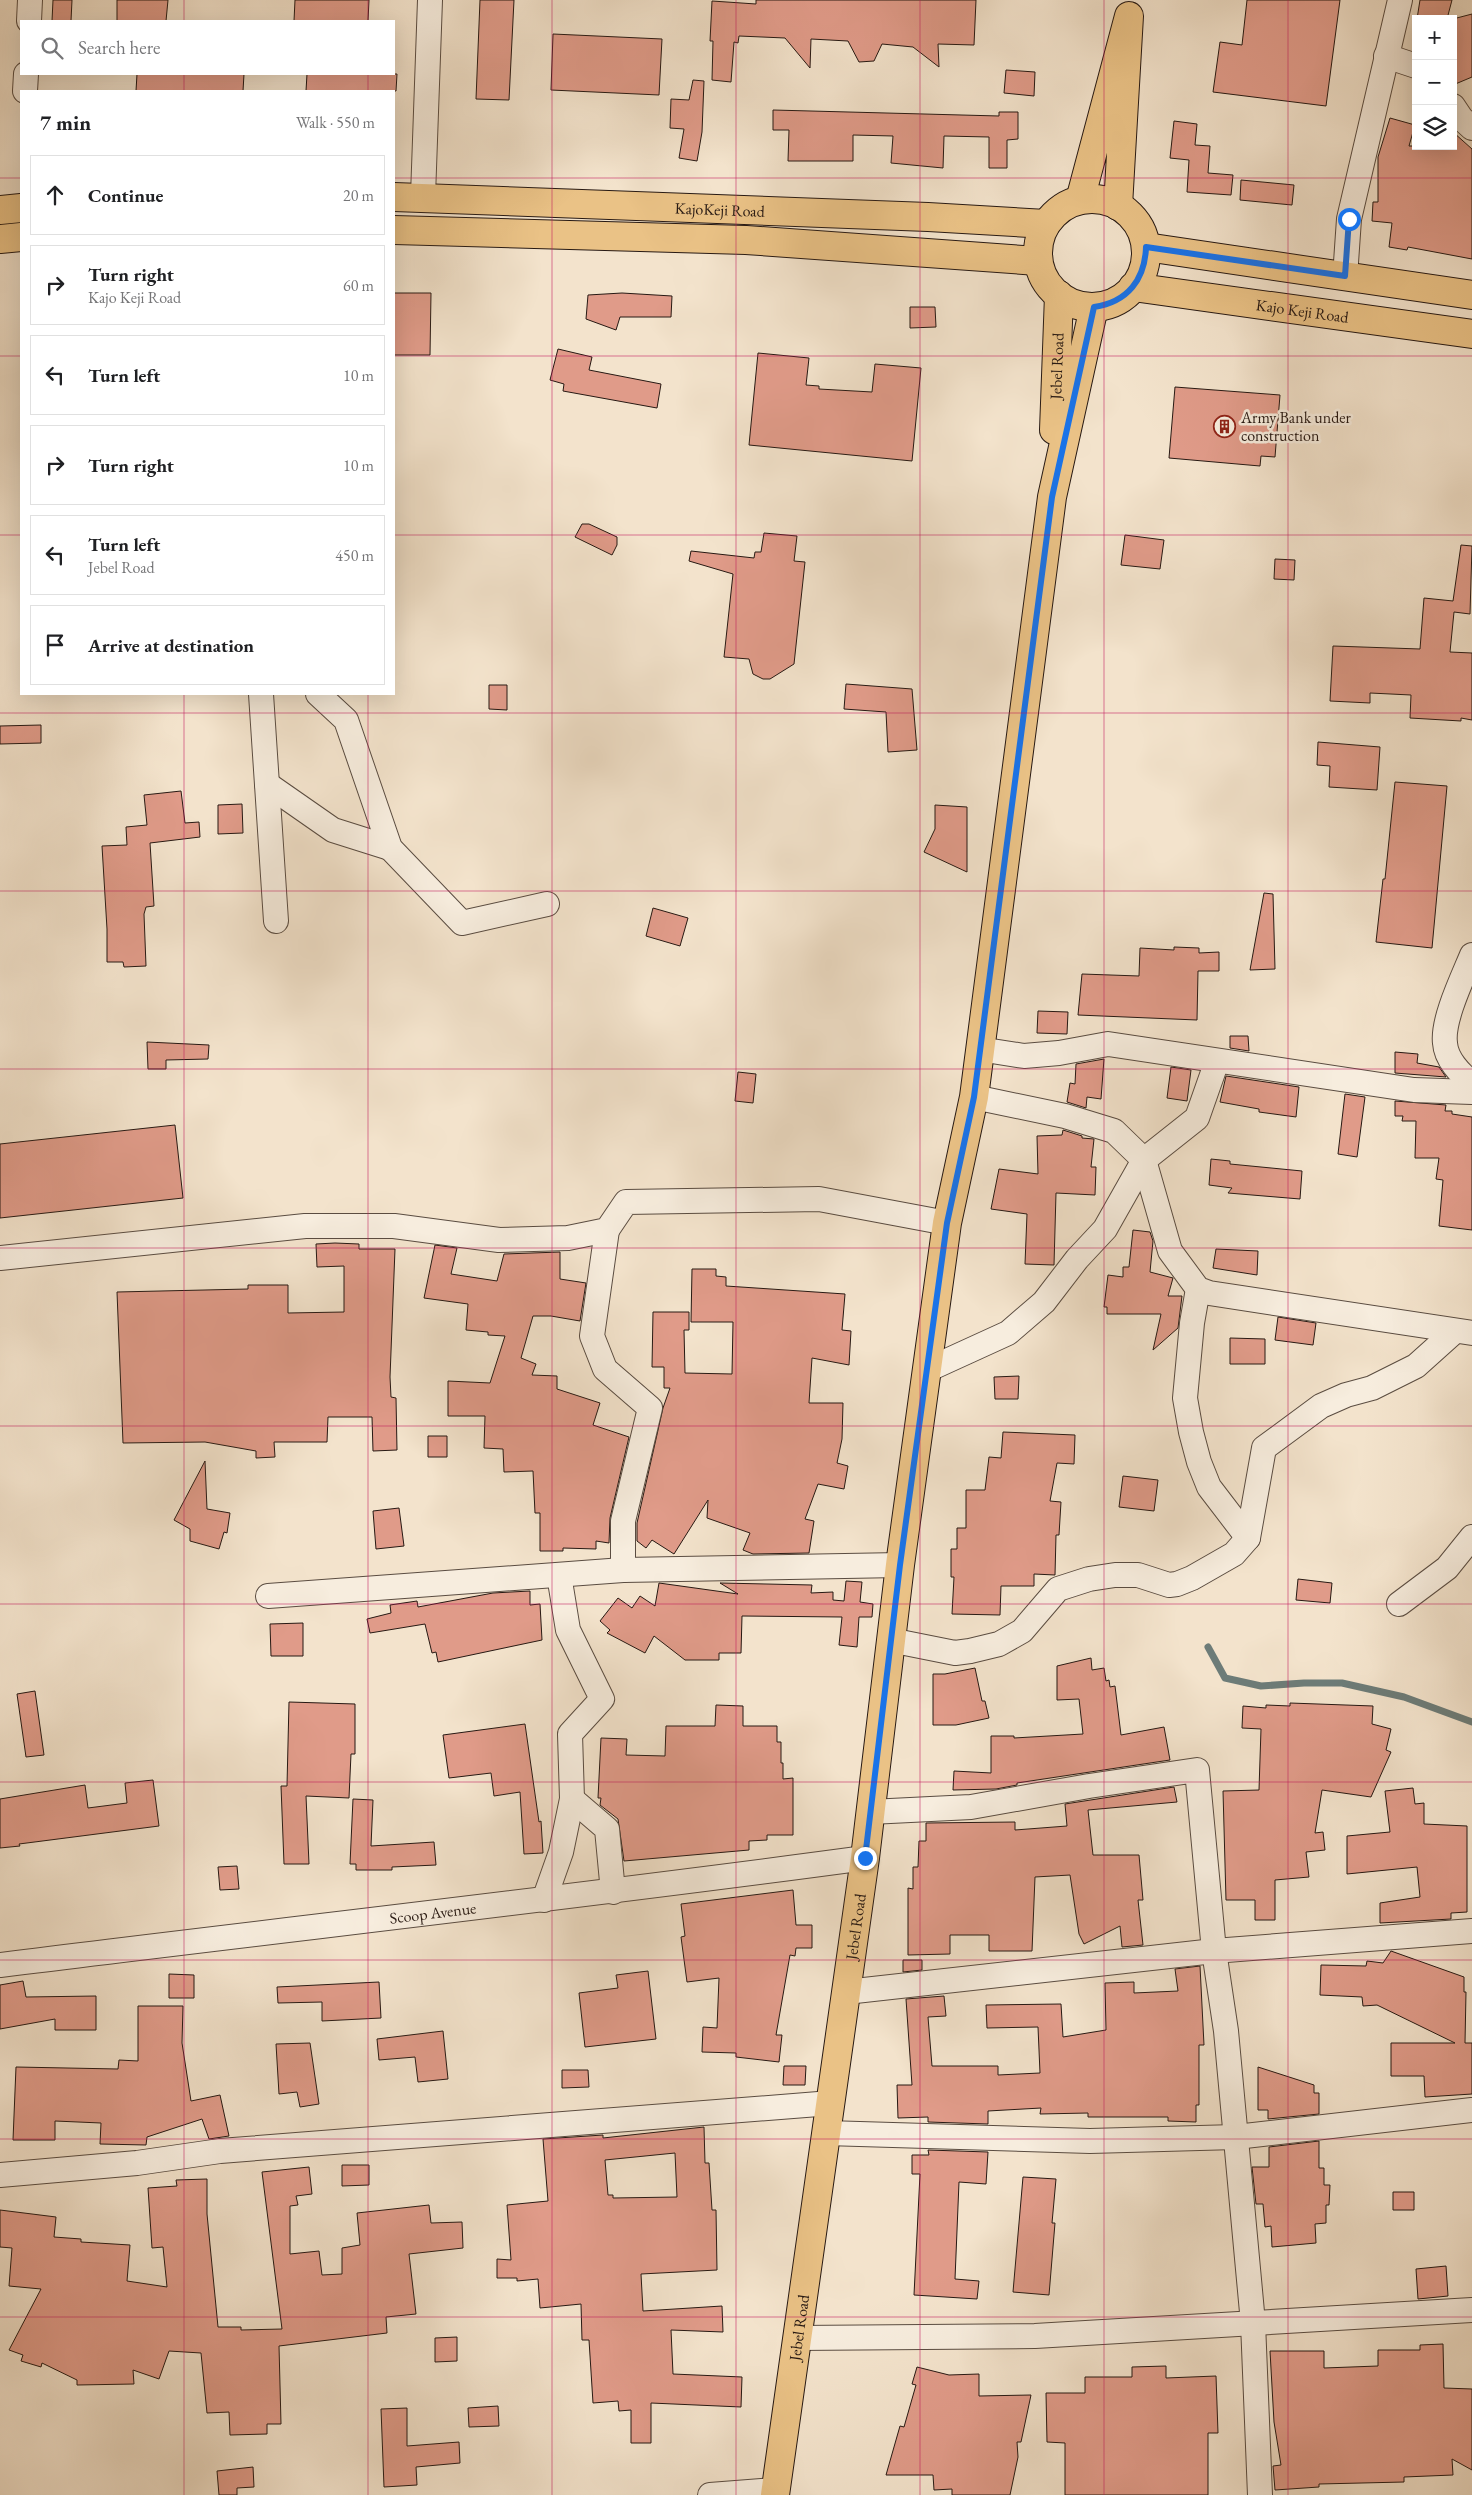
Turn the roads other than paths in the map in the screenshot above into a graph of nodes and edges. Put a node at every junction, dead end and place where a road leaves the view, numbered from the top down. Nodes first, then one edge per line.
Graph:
1 (30, 0) edge
2 (430, 0) edge
3 (1400, 0) edge
4 (1130, 8) edge
5 (29, 20) edge
6 (1386, 56) junction
7 (1412, 65) edge
8 (26, 75) edge
9 (25, 90) edge
10 (1457, 112) edge
11 (1472, 128) edge
12 (423, 196) junction
13 (395, 197) edge
14 (1080, 200) junction
15 (1118, 206) junction
16 (20, 208) edge
17 (0, 210) edge
18 (1046, 224) junction
19 (395, 230) edge
20 (20, 237) edge
21 (0, 239) edge
22 (1146, 247) junction
23 (1038, 261) junction
24 (1345, 276) junction
25 (1134, 287) junction
26 (1059, 295) junction
27 (1472, 295) edge
28 (1094, 307) junction
29 (1472, 334) edge
30 (1052, 497) junction
31 (261, 695) edge
32 (319, 695) edge
33 (267, 784) junction
34 (390, 848) junction
35 (547, 904) dead end
36 (276, 921) dead end
37 (1472, 955) edge
38 (980, 1049) junction
39 (1217, 1061) junction
40 (1472, 1083) edge
41 (1472, 1092) edge
42 (974, 1097) junction
43 (1144, 1160) junction
44 (947, 1223) junction
45 (608, 1230) junction
46 (0, 1258) edge
47 (1198, 1289) junction
48 (1463, 1332) edge
49 (927, 1370) junction
50 (1472, 1537) edge
51 (1248, 1538) junction
52 (900, 1565) junction
53 (623, 1570) junction
54 (559, 1575) junction
55 (268, 1596) dead end
56 (1399, 1604) dead end
57 (890, 1640) junction
58 (572, 1799) junction
59 (870, 1812) junction
60 (865, 1858) junction
61 (613, 1892) junction
62 (544, 1900) junction
63 (1472, 1931) edge
64 (1214, 1952) junction
65 (0, 1965) edge
66 (846, 1992) junction
67 (830, 2103) junction
68 (1472, 2110) edge
69 (826, 2133) junction
70 (1236, 2137) junction
71 (0, 2174) edge
72 (1472, 2310) edge
73 (1253, 2324) junction
74 (797, 2338) junction
75 (775, 2493) edge
76 (710, 2495) edge
77 (1260, 2495) edge

1 - 5 street
2 - 12 street
3 - 6 street
4 - 14 main road
4 - 15 main road
6 - 7 street
6 - 24 street
8 - 9 street
10 - 11 street
12 - 13 main road, KajoKeji Road
12 - 18 main road, KajoKeji Road
14 - 15 main road
14 - 18 main road
15 - 22 main road
16 - 17 main road
18 - 23 main road
19 - 23 main road, KajoKeji Road
20 - 21 main road
22 - 24 main road
22 - 25 main road
23 - 26 main road
24 - 27 main road
25 - 28 main road
25 - 29 main road, Kajo Keji Road
26 - 28 main road
26 - 30 main road, Jebel Road
28 - 30 main road, Jebel Road
30 - 38 main road, Jebel Road
31 - 33 street
32 - 34 street
33 - 34 street
33 - 36 street
34 - 35 street
37 - 40 street
38 - 39 street
38 - 42 main road, Jebel Road
39 - 41 street
39 - 43 street
42 - 43 street
42 - 44 main road, Jebel Road
43 - 47 street
43 - 49 street
44 - 45 street
44 - 49 main road, Jebel Road
45 - 46 street
45 - 53 street
47 - 48 street
47 - 51 street
48 - 51 street
49 - 52 main road, Jebel Road
50 - 56 street
51 - 57 street
52 - 53 street
52 - 57 main road, Jebel Road
53 - 54 street
54 - 55 street
54 - 58 street
57 - 59 main road, Jebel Road
58 - 61 street
58 - 62 street
59 - 60 main road, Jebel Road
59 - 64 street
60 - 61 street, Scoop Avenue
60 - 66 main road, Jebel Road
61 - 62 street, Scoop Avenue
62 - 65 street, Scoop Avenue
63 - 64 street
64 - 66 street
64 - 70 street
66 - 67 main road, Jebel Road
67 - 69 main road, Jebel Road
67 - 71 street
68 - 70 street
69 - 70 street
69 - 74 main road, Jebel Road
70 - 73 street
72 - 73 street
73 - 74 street
73 - 77 street
74 - 75 main road, Jebel Road
75 - 76 street

